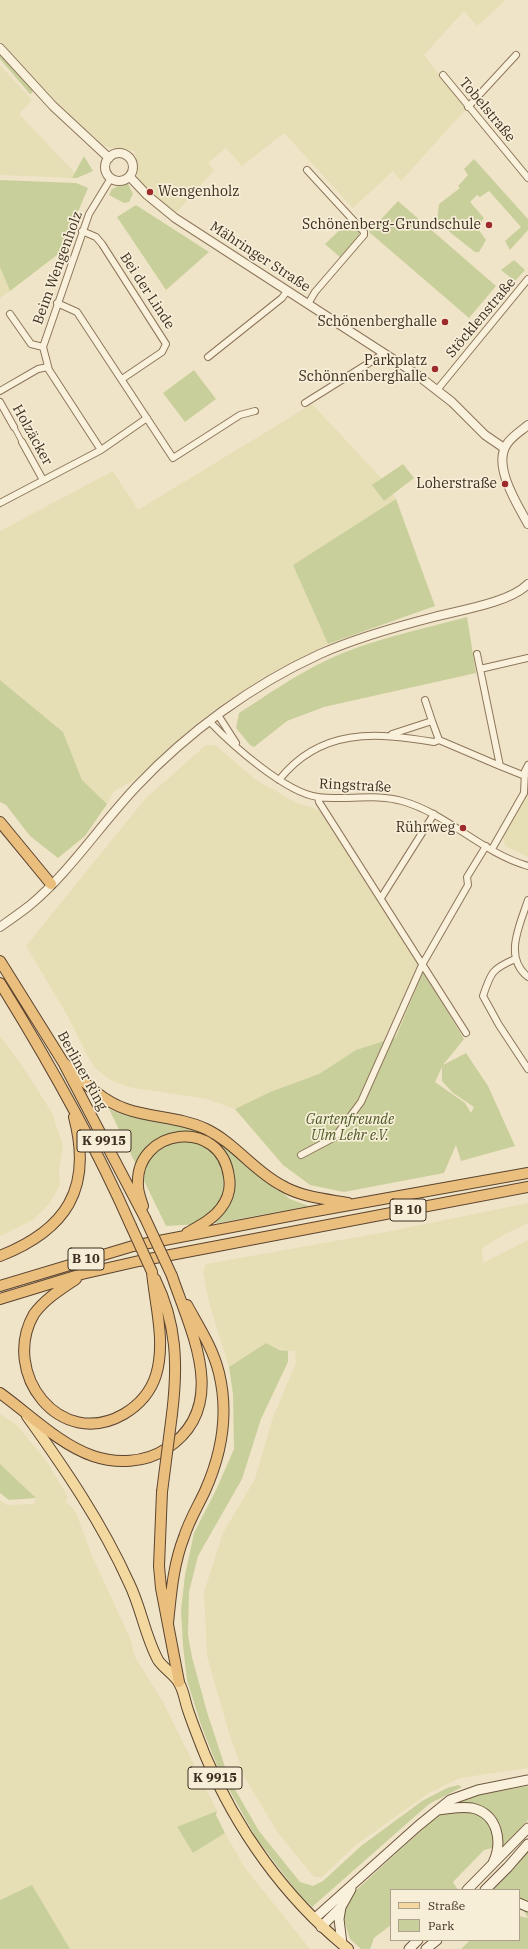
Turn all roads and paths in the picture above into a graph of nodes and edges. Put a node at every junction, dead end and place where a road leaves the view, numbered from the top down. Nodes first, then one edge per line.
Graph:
1 (0, 48) edge
2 (516, 55) dead end
3 (443, 75) dead end
4 (468, 107) junction
5 (109, 158) junction
6 (307, 170) dead end
7 (130, 176) junction
8 (111, 178) junction
9 (528, 178) edge
10 (82, 232) junction
11 (528, 280) edge
12 (287, 291) junction
13 (57, 303) junction
14 (308, 304) junction
15 (10, 314) dead end
16 (43, 347) junction
17 (382, 351) junction
18 (208, 357) dead end
19 (48, 367) junction
20 (122, 379) junction
21 (437, 390) junction
22 (0, 391) edge
23 (0, 402) edge
24 (305, 403) dead end
25 (255, 411) dead end
26 (147, 418) junction
27 (528, 425) edge
28 (14, 427) joint
29 (22, 442) joint
30 (504, 448) junction
31 (101, 450) junction
32 (43, 480) junction
33 (0, 503) edge
34 (528, 524) edge
35 (528, 584) edge
36 (477, 654) dead end
37 (528, 658) edge
38 (480, 669) junction
39 (425, 700) dead end
40 (218, 715) junction
41 (432, 721) junction
42 (210, 722) junction
43 (388, 735) junction
44 (439, 740) junction
45 (239, 747) junction
46 (500, 766) junction
47 (526, 771) edge
48 (279, 780) junction
49 (318, 797) junction
50 (434, 814) junction
51 (0, 822) edge
52 (489, 848) junction
53 (528, 866) edge
54 (51, 884) junction
55 (381, 898) junction
56 (528, 900) edge
57 (2, 926) edge
58 (520, 927) junction
59 (528, 928) edge
60 (515, 959) junction
61 (0, 961) edge
62 (422, 965) junction
63 (528, 977) edge
64 (0, 984) edge
65 (466, 1033) dead end
66 (63, 1062) junction
67 (528, 1070) edge
68 (70, 1101) junction
69 (301, 1155) dead end
70 (528, 1173) edge
71 (528, 1186) edge
72 (356, 1204) junction
73 (145, 1218) junction
74 (180, 1237) junction
75 (0, 1256) edge
76 (82, 1274) junction
77 (172, 1276) junction
78 (0, 1286) edge
79 (159, 1298) junction
80 (0, 1300) edge
81 (0, 1393) edge
82 (21, 1408) junction
83 (168, 1624) junction
84 (179, 1682) junction
85 (528, 1780) edge
86 (436, 1810) junction
87 (528, 1828) edge
88 (528, 1844) edge
89 (494, 1863) junction
90 (353, 1886) junction
91 (468, 1889) edge
92 (486, 1889) edge
93 (340, 1907) junction
94 (314, 1919) junction
95 (321, 1927) junction
96 (417, 1941) edge
97 (432, 1941) edge
98 (436, 1941) edge
99 (345, 1947) edge
100 (409, 1949) edge
101 (425, 1949) edge

1 - 5 street
2 - 4 street
3 - 4 street, Tobelstraße
4 - 9 street, Tobelstraße
5 - 7 street
5 - 8 street
6 - 14 street
7 - 8 street
7 - 12 street, Mähringer Straße
8 - 10 street, Beim Wengenholz
10 - 13 street, Beim Wengenholz
10 - 20 street, Bei der Linde
11 - 21 street, Stöcklenstraße
12 - 14 street, Mähringer Straße
12 - 18 street
13 - 16 street, Beim Wengenholz
13 - 20 street
14 - 17 street, Mähringer Straße
15 - 16 street, Beim Wengenholz
16 - 19 street, Beim Wengenholz
17 - 21 street, Mähringer Straße
17 - 24 street
19 - 22 street, Holzäcker
19 - 31 street, Beim Wengenholz
20 - 26 street
21 - 30 street, Mähringer Straße
23 - 28 street, Holzäcker
25 - 26 street
26 - 31 street, Holzäcker
27 - 30 street
28 - 29 street, Holzäcker
29 - 32 street, Holzäcker
30 - 34 street
31 - 32 street, Holzäcker
32 - 33 street, Holzäcker
35 - 40 street
36 - 38 street
37 - 38 street
38 - 46 street
39 - 41 street
40 - 42 street
40 - 45 street, Ringstraße
41 - 43 street
41 - 44 street
42 - 45 street, Ringstraße
42 - 54 street
43 - 44 street
43 - 48 street
44 - 46 street
45 - 48 street, Ringstraße
46 - 47 street
47 - 52 street
48 - 49 street, Ringstraße
49 - 50 street, Ringstraße
49 - 55 street
50 - 52 street, Ringstraße
50 - 55 street
51 - 54 highway
52 - 53 street, Ringstraße
52 - 62 street
54 - 57 street
55 - 62 street
56 - 58 street
58 - 59 street
58 - 60 street
60 - 63 street
60 - 67 street
61 - 66 highway, Berliner Ring / K 9915
62 - 65 street
62 - 69 street
64 - 68 highway, Berliner Ring / K 9915
66 - 72 highway
66 - 73 highway, Berliner Ring / K 9915
68 - 75 highway
68 - 79 highway, Berliner Ring / K 9915, bridge
70 - 72 highway, B 10
71 - 76 highway, B 10
72 - 74 highway, B 10
73 - 74 highway
73 - 77 highway, K 9915, bridge
74 - 78 highway, B 10
76 - 79 highway
76 - 80 highway, B 10
77 - 82 highway
77 - 83 highway, K 9915
79 - 83 highway, K 9915, bridge
81 - 82 highway
82 - 84 main road
83 - 84 highway, K 9915
84 - 94 main road, K 9915
85 - 86 main road
86 - 89 main road
86 - 90 main road
87 - 89 main road
88 - 92 main road
89 - 91 main road
90 - 93 main road
90 - 94 main road
93 - 95 main road
93 - 99 main road
94 - 95 main road, K 9915
95 - 99 main road, K 9915
96 - 100 main road
97 - 101 main road
98 - 101 main road

